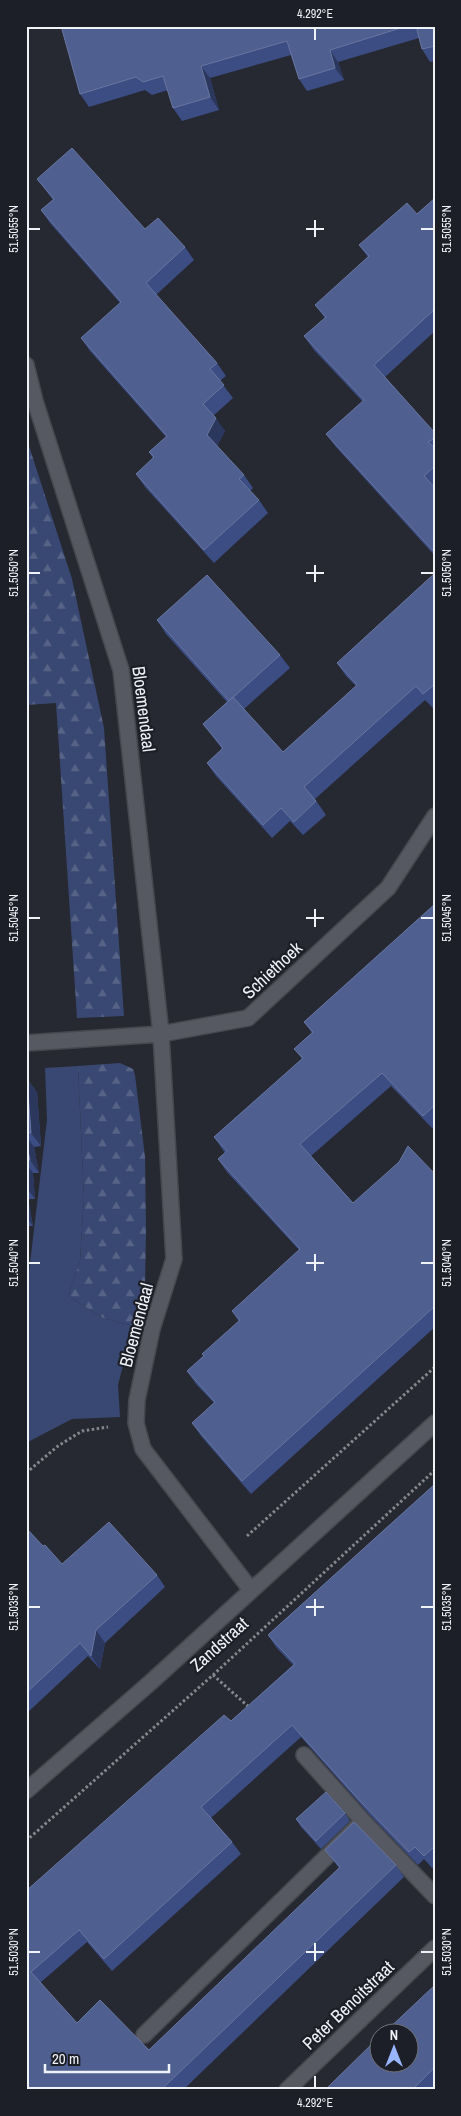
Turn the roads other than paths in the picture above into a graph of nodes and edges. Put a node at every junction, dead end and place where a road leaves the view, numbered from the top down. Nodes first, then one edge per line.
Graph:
1 (26, 365) edge
2 (31, 401) edge
3 (435, 816) edge
4 (162, 1034) junction
5 (26, 1043) edge
6 (435, 1423) edge
7 (251, 1590) junction
8 (304, 1755) edge
9 (26, 1791) edge
10 (363, 1820) junction
11 (435, 1896) edge
12 (435, 1948) edge
13 (144, 2035) dead end
14 (287, 2090) edge

1 - 2 street, Bloemendaal
2 - 4 street, Bloemendaal
3 - 4 street, Schiethoek
4 - 5 street
4 - 7 street, Bloemendaal
6 - 7 street, Zandstraat
7 - 9 street, Zandstraat
8 - 10 street
10 - 11 street
10 - 13 street
12 - 14 street, Peter Benoitstraat

